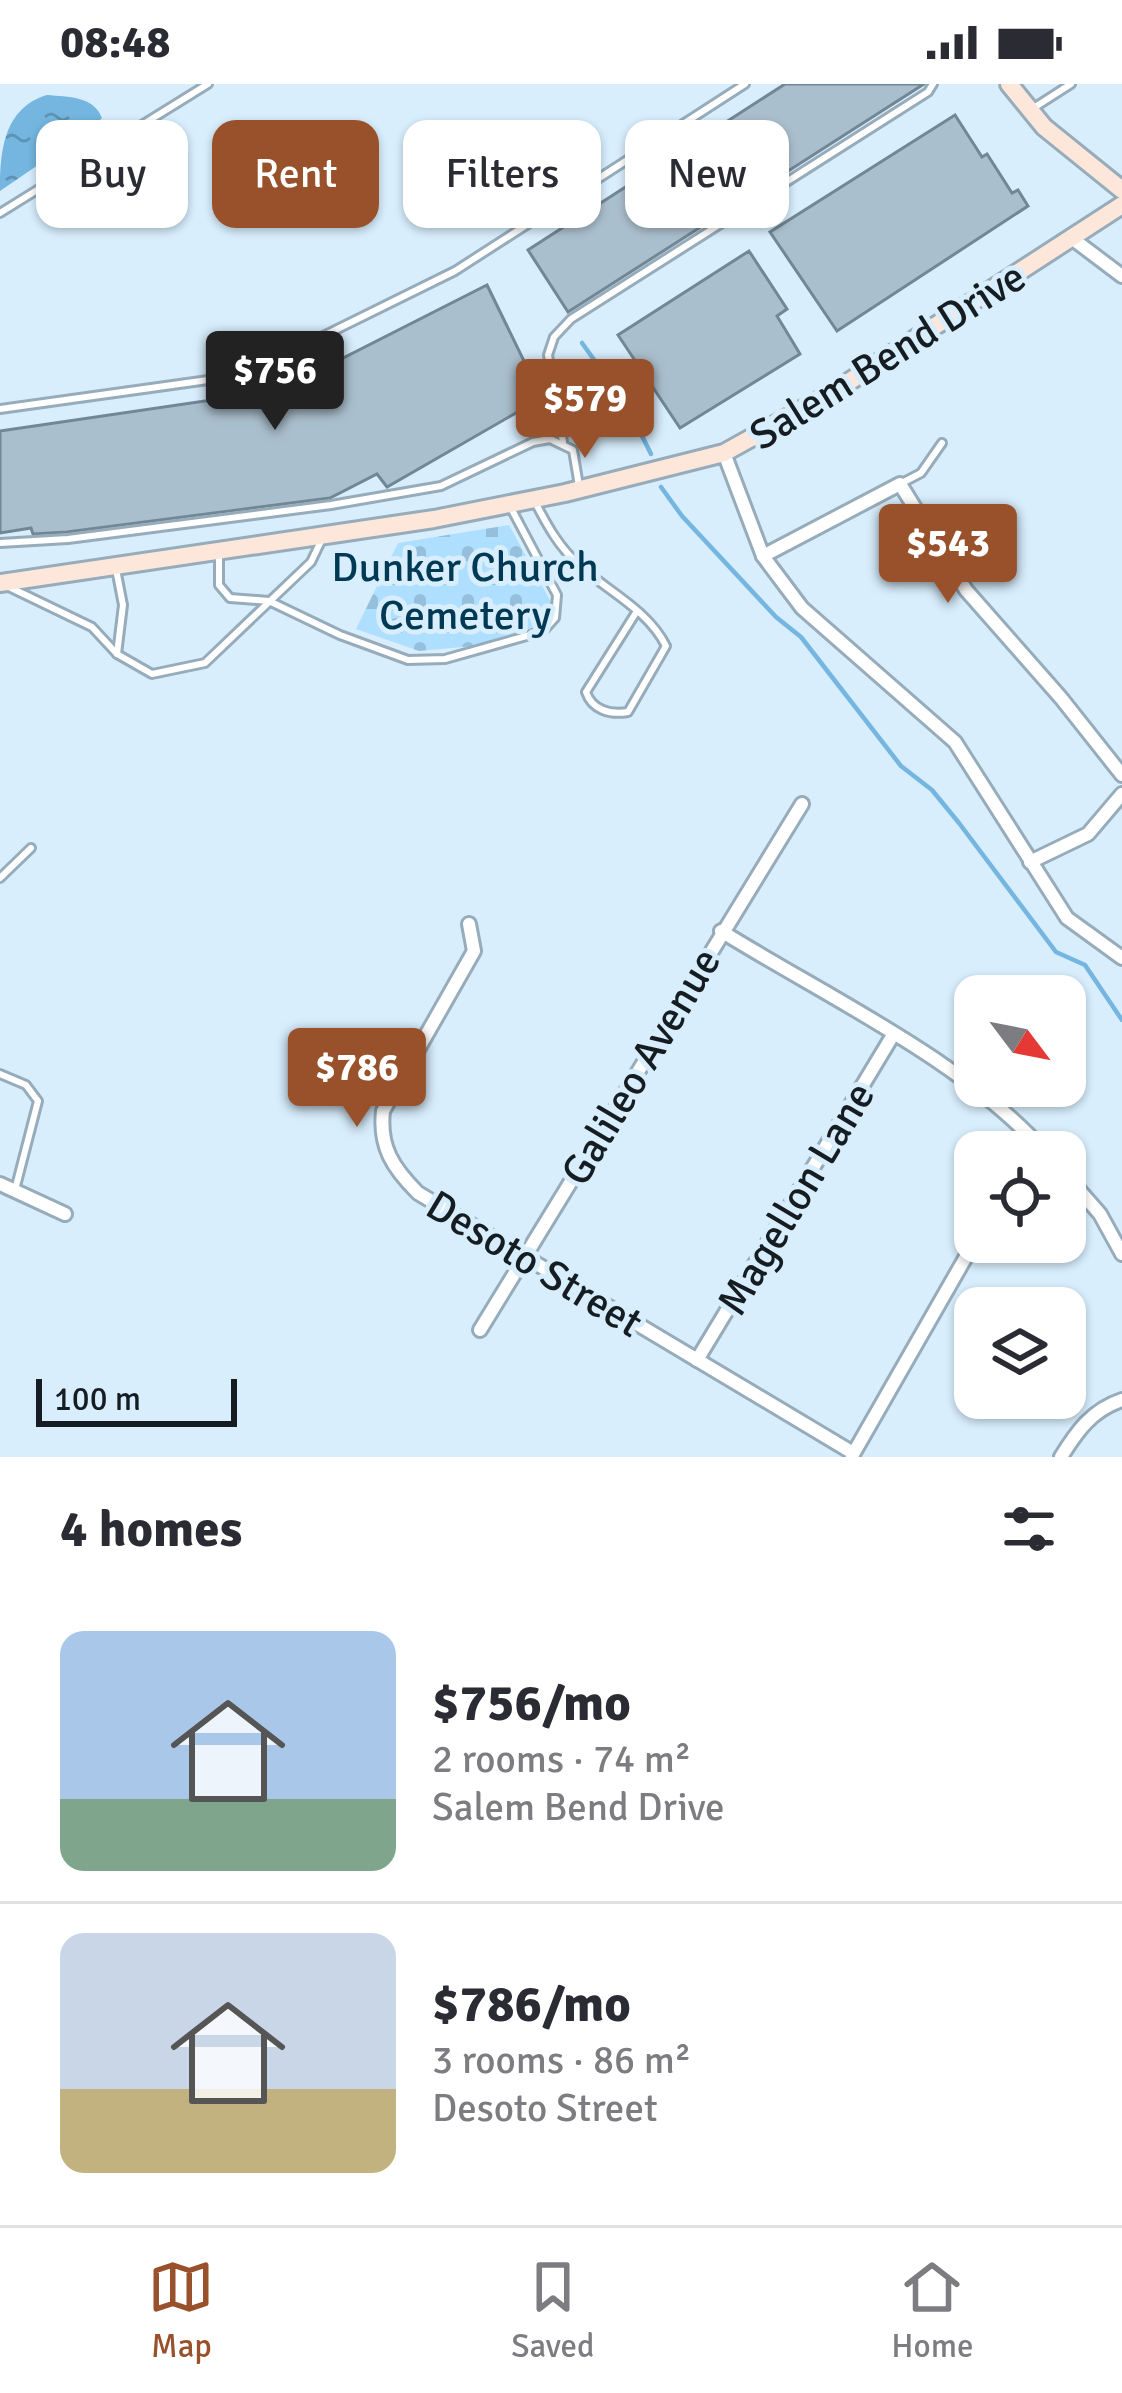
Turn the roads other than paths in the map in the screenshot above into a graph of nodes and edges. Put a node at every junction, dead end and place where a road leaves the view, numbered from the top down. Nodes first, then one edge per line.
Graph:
1 (208, 84) edge
2 (745, 84) edge
3 (933, 84) edge
4 (1009, 84) edge
5 (1071, 84) edge
6 (1028, 111) junction
7 (1122, 190) edge
8 (1122, 205) edge
9 (0, 213) edge
10 (1073, 239) junction
11 (1122, 275) edge
12 (0, 410) edge
13 (563, 442) junction
14 (942, 443) dead end
15 (724, 453) junction
16 (900, 484) junction
17 (579, 490) junction
18 (534, 499) junction
19 (508, 503) junction
20 (323, 537) junction
21 (0, 543) edge
22 (219, 552) junction
23 (763, 556) junction
24 (115, 566) junction
25 (0, 583) edge
26 (269, 601) junction
27 (637, 611) junction
28 (117, 654) junction
29 (1122, 775) edge
30 (1122, 794) edge
31 (802, 804) dead end
32 (31, 848) dead end
33 (1030, 862) junction
34 (0, 878) edge
35 (469, 924) dead end
36 (721, 931) junction
37 (1122, 958) edge
38 (893, 1035) junction
39 (0, 1074) edge
40 (1026, 1131) edge
41 (0, 1184) edge
42 (15, 1190) junction
43 (1086, 1198) edge
44 (65, 1214) dead end
45 (1122, 1254) edge
46 (525, 1255) junction
47 (962, 1263) edge
48 (480, 1330) dead end
49 (697, 1360) junction
50 (1122, 1400) edge
51 (852, 1455) edge
52 (1060, 1457) edge

1 - 9 lane
2 - 12 lane
3 - 13 lane
4 - 6 street
5 - 6 lane
6 - 7 street
8 - 10 street, Salem Bend Drive
10 - 11 street
10 - 15 street, Salem Bend Drive
13 - 17 lane
13 - 21 lane
14 - 16 lane
15 - 17 street, Salem Bend Drive
15 - 23 street
16 - 23 street
16 - 29 street
17 - 18 street, Salem Bend Drive
18 - 19 street, Salem Bend Drive
18 - 27 lane
19 - 20 street, Salem Bend Drive
19 - 26 lane
20 - 22 street, Salem Bend Drive
20 - 26 lane
22 - 24 street, Salem Bend Drive
22 - 26 lane
23 - 33 street
24 - 25 street, Salem Bend Drive
24 - 28 lane
25 - 28 lane
26 - 28 lane
27 - 27 lane
30 - 33 street
31 - 36 street, Galileo Avenue
32 - 34 lane
33 - 37 street
35 - 46 street, Desoto Street
36 - 38 street
36 - 46 street, Galileo Avenue
38 - 40 street
38 - 49 street, Magellon Lane
39 - 42 lane
41 - 42 street
42 - 44 street
43 - 45 street
46 - 48 street, Galileo Avenue
46 - 49 street, Desoto Street
47 - 51 street
49 - 51 street, Desoto Street
50 - 52 street

